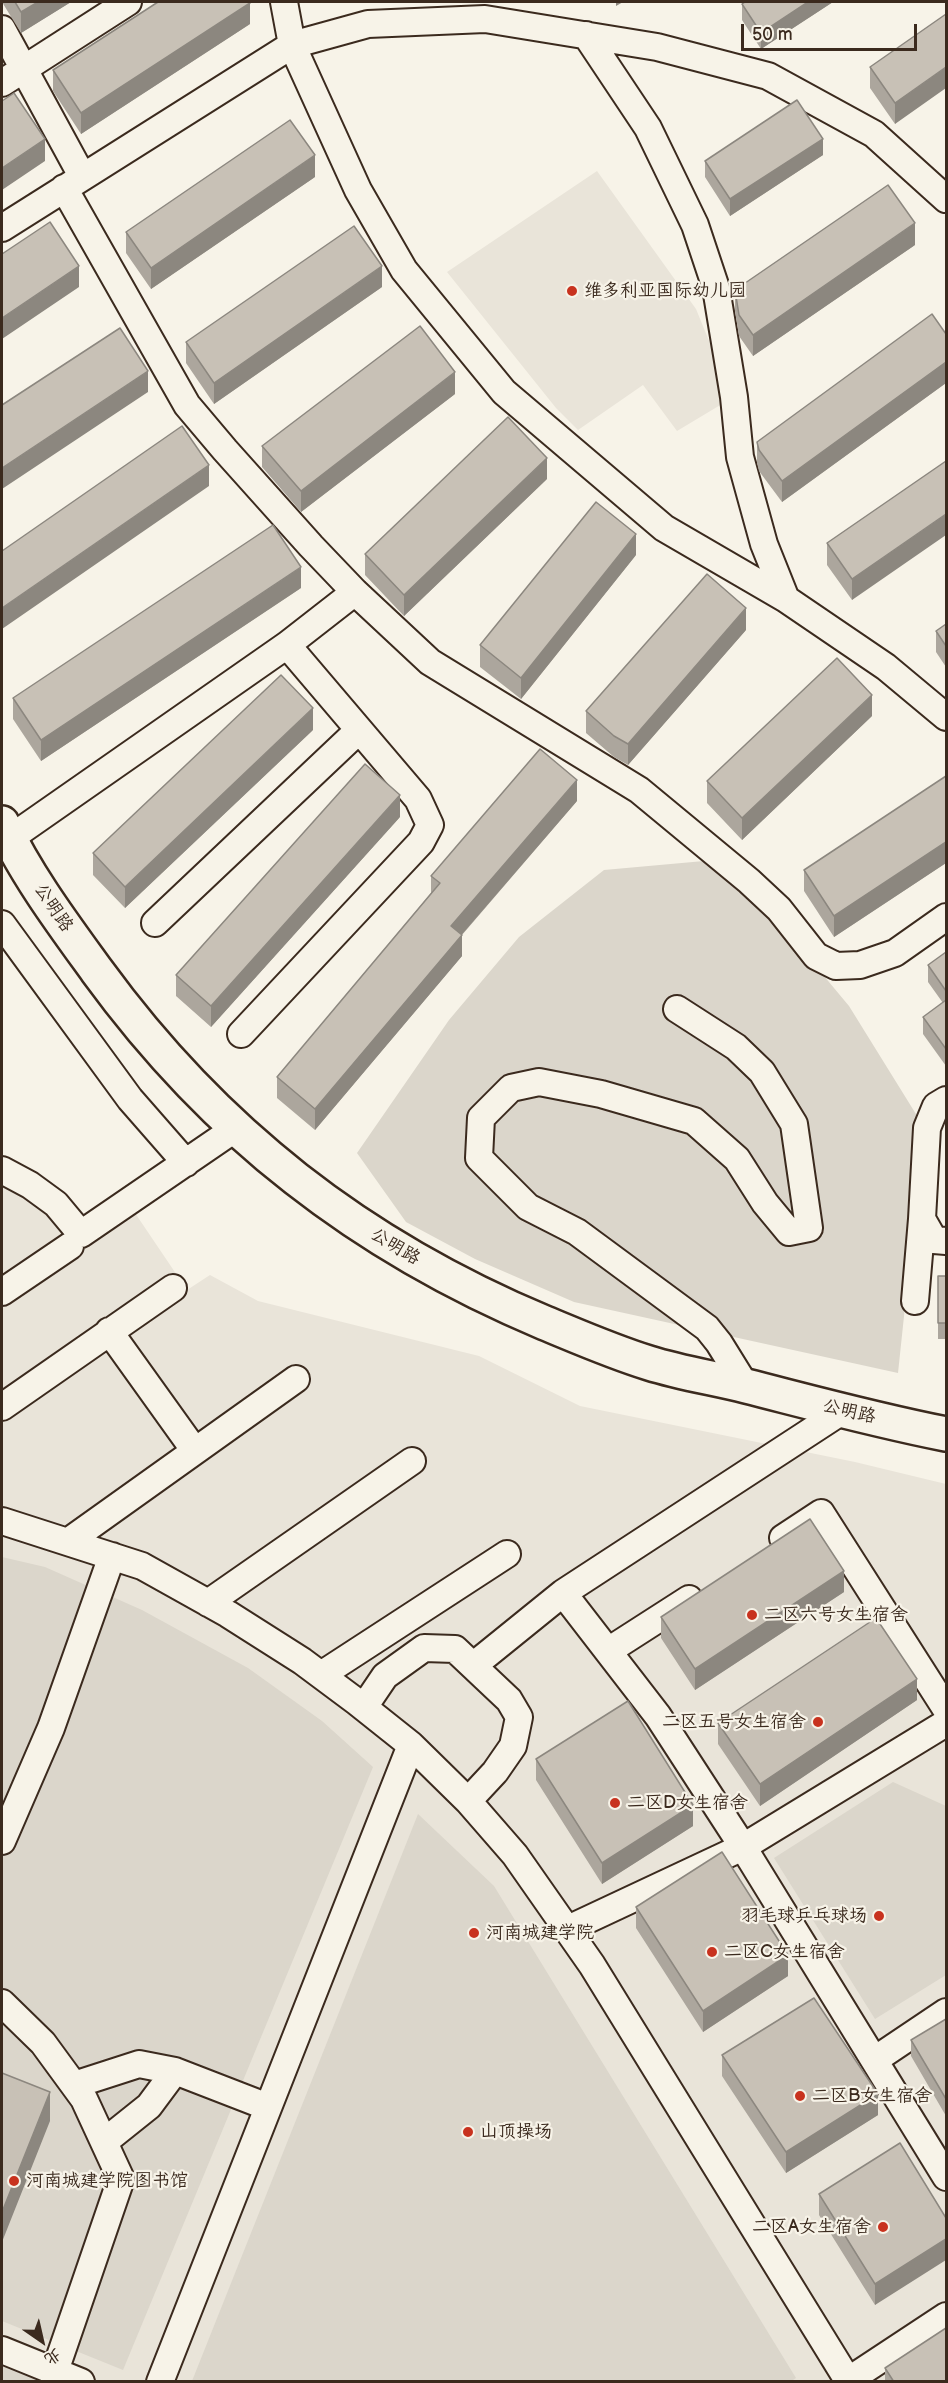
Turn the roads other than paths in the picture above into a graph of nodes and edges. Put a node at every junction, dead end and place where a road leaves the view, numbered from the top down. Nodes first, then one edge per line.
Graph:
1 (128, 2) edge
2 (284, 2) edge
3 (2, 30) edge
4 (586, 35) junction
5 (292, 45) junction
6 (23, 69) junction
7 (2, 83) edge
8 (73, 182) junction
9 (946, 199) edge
10 (2, 228) edge
11 (355, 592) junction
12 (786, 599) junction
13 (287, 645) junction
14 (946, 717) edge
15 (360, 730) junction
16 (5, 831) edge
17 (946, 917) edge
18 (155, 923) dead end
19 (2, 924) edge
20 (677, 1009) dead end
21 (241, 1034) dead end
22 (946, 1100) edge
23 (236, 1128) junction
24 (186, 1163) junction
25 (2, 1170) edge
26 (922, 1219) junction
27 (946, 1241) edge
28 (70, 1246) dead end
29 (173, 1288) dead end
30 (2, 1292) edge
31 (915, 1301) dead end
32 (109, 1331) junction
33 (296, 1379) dead end
34 (745, 1385) junction
35 (2, 1407) edge
36 (842, 1411) junction
37 (946, 1434) edge
38 (195, 1451) junction
39 (412, 1461) dead end
40 (2, 1521) edge
41 (69, 1541) junction
42 (763, 1550) edge
43 (507, 1554) dead end
44 (112, 1556) junction
45 (705, 1588) edge
46 (563, 1593) junction
47 (208, 1603) junction
48 (608, 1651) junction
49 (474, 1665) junction
50 (321, 1675) junction
51 (364, 1707) junction
52 (946, 1709) edge
53 (946, 1723) edge
54 (411, 1745) junction
55 (468, 1801) junction
56 (2, 1841) edge
57 (743, 1847) junction
58 (568, 1929) junction
59 (2, 2003) edge
60 (946, 2012) edge
61 (876, 2059) junction
62 (175, 2072) junction
63 (74, 2085) junction
64 (268, 2107) junction
65 (104, 2142) junction
66 (946, 2177) edge
67 (946, 2316) edge
68 (2, 2350) edge
69 (40, 2373) edge
70 (848, 2381) edge
71 (81, 2382) edge
72 (160, 2382) edge

1 - 6 street
2 - 5 street
3 - 6 street
4 - 5 street
4 - 9 street
4 - 12 street
5 - 8 street
5 - 12 street
6 - 7 street
6 - 8 street
8 - 10 street
8 - 11 street
11 - 13 street
11 - 17 street
12 - 14 street
13 - 15 street
13 - 16 street
15 - 18 street
15 - 21 street
16 - 23 street, 公明路
19 - 24 street
20 - 34 street
22 - 26 street
23 - 24 street
23 - 34 street, 公明路
24 - 25 street
26 - 27 street
26 - 31 street
28 - 30 street
29 - 32 street
32 - 35 street
32 - 38 street
33 - 38 street
34 - 36 street, 公明路
36 - 37 street, 公明路
36 - 46 street
38 - 41 street
39 - 47 street
40 - 41 street
41 - 44 street
42 - 52 street
43 - 50 street
44 - 47 street
44 - 56 street
45 - 48 street
46 - 48 street
46 - 49 street
47 - 50 street
48 - 57 street
49 - 51 street
49 - 55 street
50 - 51 street
51 - 54 street
53 - 57 street
54 - 55 street
54 - 64 street
55 - 58 street
57 - 58 street
57 - 61 street
58 - 70 street
59 - 63 street
60 - 61 street
61 - 66 street
62 - 63 street
62 - 64 street
62 - 65 street
63 - 65 street
64 - 72 street
65 - 69 street
67 - 70 street
68 - 69 street
69 - 71 street

